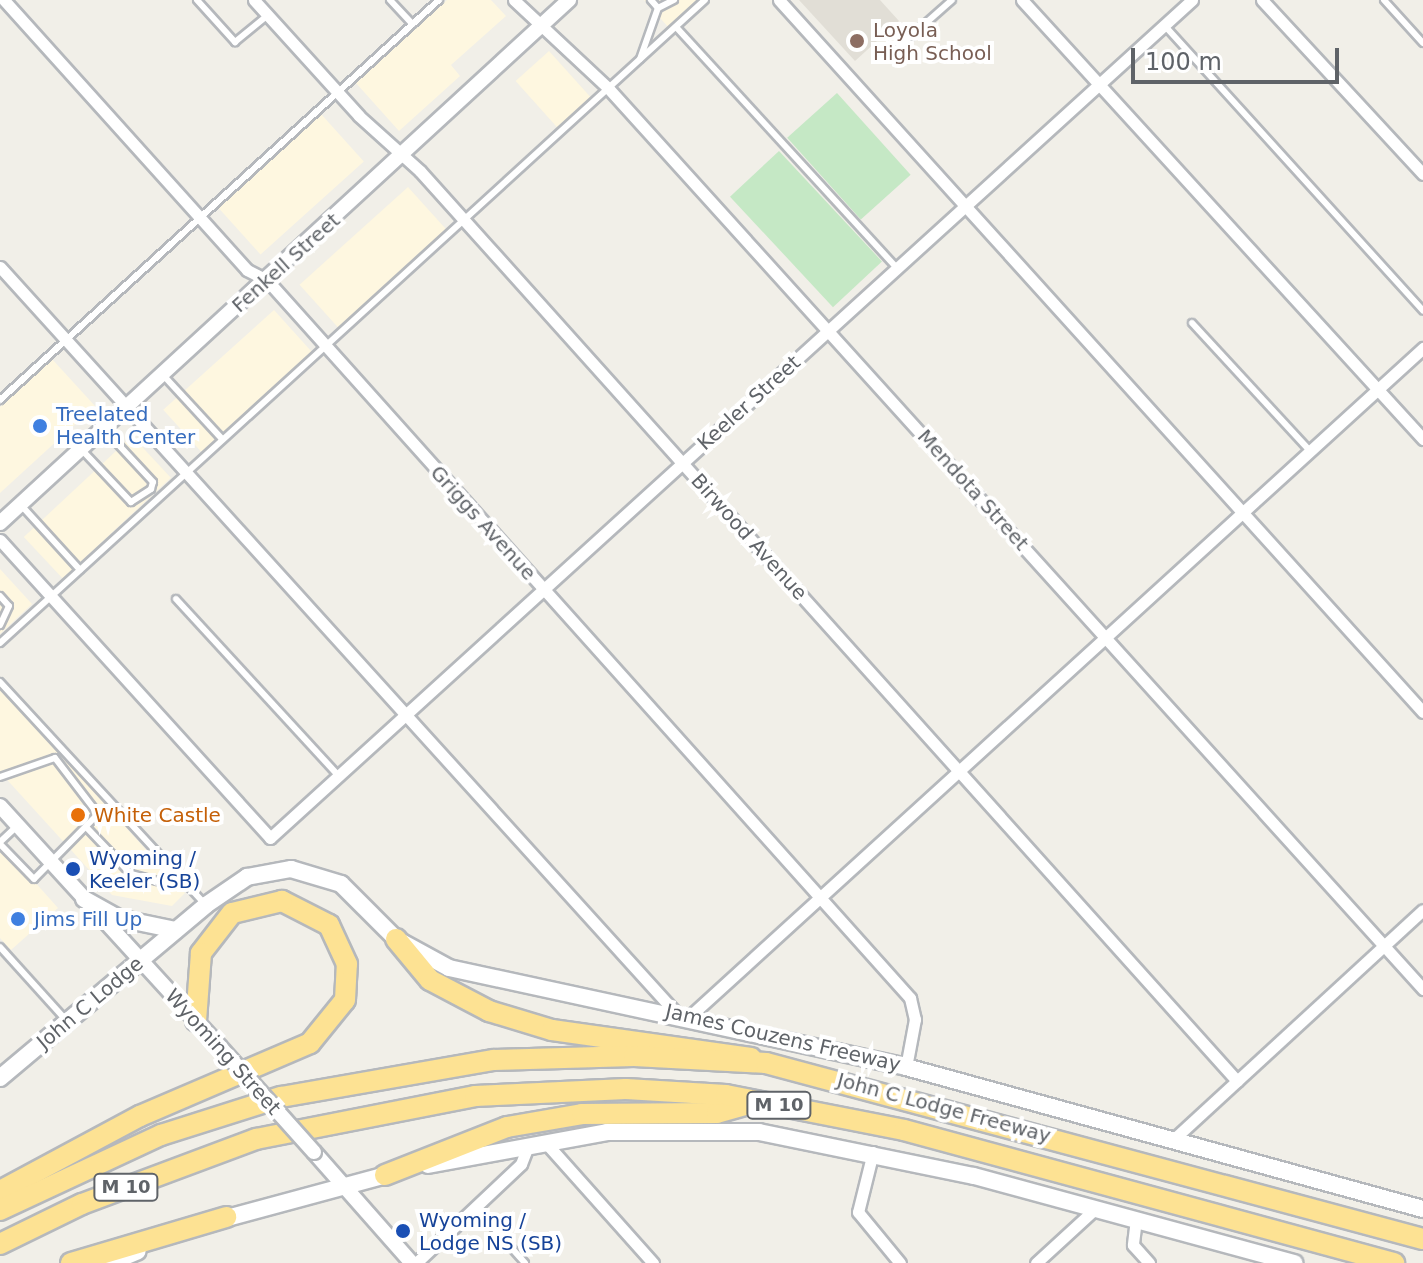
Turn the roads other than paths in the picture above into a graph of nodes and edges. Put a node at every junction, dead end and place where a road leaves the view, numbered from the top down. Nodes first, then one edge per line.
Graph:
1 (4, 0) edge
2 (197, 0) edge
3 (254, 0) edge
4 (390, 0) edge
5 (439, 0) edge
6 (514, 0) edge
7 (569, 0) edge
8 (651, 0) edge
9 (674, 0) edge
10 (779, 0) edge
11 (952, 0) edge
12 (1022, 0) edge
13 (1192, 0) edge
14 (1262, 0) edge
15 (1384, 0) edge
16 (701, 1) edge
17 (658, 8) junction
18 (268, 15) junction
19 (412, 24) junction
20 (542, 25) junction
21 (1164, 25) junction
22 (676, 27) junction
23 (1423, 43) edge
24 (892, 53) dead end
25 (639, 61) junction
26 (1098, 84) junction
27 (609, 89) junction
28 (337, 92) junction
29 (403, 156) junction
30 (1423, 174) edge
31 (967, 203) junction
32 (200, 218) junction
33 (464, 220) junction
34 (0, 267) edge
35 (897, 268) junction
36 (267, 280) junction
37 (1423, 311) edge
38 (1192, 323) dead end
39 (829, 331) junction
40 (66, 341) junction
41 (325, 346) junction
42 (1423, 348) edge
43 (163, 375) junction
44 (1378, 387) junction
45 (0, 400) edge
46 (129, 405) junction
47 (104, 429) junction
48 (222, 439) junction
49 (1423, 439) edge
50 (81, 449) junction
51 (1309, 450) junction
52 (683, 463) junction
53 (189, 470) junction
54 (20, 504) junction
55 (1242, 510) junction
56 (0, 523) edge
57 (0, 540) edge
58 (80, 570) junction
59 (543, 591) junction
60 (0, 596) edge
61 (52, 596) junction
62 (176, 599) dead end
63 (0, 625) edge
64 (1104, 635) junction
65 (0, 643) edge
66 (0, 682) edge
67 (1423, 712) edge
68 (407, 713) junction
69 (957, 769) junction
70 (338, 775) junction
71 (0, 777) edge
72 (0, 806) edge
73 (17, 826) junction
74 (88, 829) junction
75 (0, 843) edge
76 (51, 863) junction
77 (160, 882) dead end
78 (820, 895) junction
79 (84, 899) junction
80 (206, 905) junction
81 (1423, 910) edge
82 (178, 929) junction
83 (396, 939) junction
84 (1384, 946) junction
85 (0, 947) edge
86 (141, 962) junction
87 (1423, 989) edge
88 (682, 1014) junction
89 (196, 1021) junction
90 (68, 1022) junction
91 (766, 1063) junction
92 (906, 1067) junction
93 (0, 1078) edge
94 (1237, 1081) junction
95 (760, 1101) junction
96 (1176, 1137) junction
97 (546, 1143) junction
98 (528, 1146) junction
99 (873, 1152) junction
100 (385, 1175) junction
101 (343, 1185) junction
102 (0, 1191) edge
103 (475, 1207) junction
104 (1096, 1208) junction
105 (1423, 1209) edge
106 (0, 1210) edge
107 (226, 1217) junction
108 (1136, 1219) junction
109 (1423, 1239) edge
110 (0, 1244) edge
111 (71, 1263) edge
112 (110, 1263) edge
113 (414, 1263) edge
114 (525, 1263) edge
115 (653, 1263) edge
116 (900, 1263) edge
117 (1036, 1263) edge
118 (1149, 1263) edge
119 (1294, 1263) edge
120 (1394, 1263) edge

1 - 32 street, Griggs Avenue
2 - 18 lane
3 - 18 street, Birwood Avenue
4 - 19 lane
5 - 19 lane
6 - 20 street, Mendota Street
7 - 20 street, Fenkell Street
8 - 17 lane
9 - 17 lane
10 - 31 street
11 - 24 lane
12 - 26 street
13 - 21 street, Keeler Street
14 - 30 street
15 - 23 lane
16 - 22 lane
17 - 25 lane
18 - 28 street, Birwood Avenue
19 - 28 lane
20 - 27 street, Mendota Street
20 - 29 street, Fenkell Street
21 - 26 street, Keeler Street
21 - 37 lane
22 - 25 lane
22 - 35 lane
25 - 27 lane
26 - 31 street, Keeler Street
26 - 44 street
27 - 33 lane
27 - 39 street, Mendota Street
28 - 29 street, Birwood Avenue
28 - 32 lane
29 - 33 street, Birwood Avenue
29 - 36 street, Fenkell Street
31 - 35 street, Keeler Street
31 - 55 street
32 - 36 street, Griggs Avenue
32 - 40 lane
33 - 41 lane
33 - 52 street, Birwood Avenue
34 - 40 street
35 - 39 street, Keeler Street
36 - 41 street, Griggs Avenue
36 - 43 street, Fenkell Street
38 - 51 lane
39 - 52 street, Keeler Street
39 - 64 street, Mendota Street
40 - 45 lane
40 - 46 street
41 - 48 lane
41 - 59 street, Griggs Avenue
42 - 44 street
43 - 46 street, Fenkell Street
43 - 48 lane
44 - 49 street
44 - 51 street
46 - 47 street, Fenkell Street
46 - 53 street
47 - 50 street, Fenkell Street
47 - 50 lane
48 - 53 lane
50 - 54 street, Fenkell Street
51 - 55 street
52 - 59 street, Keeler Street
52 - 69 street, Birwood Avenue
53 - 58 lane
53 - 68 street
54 - 56 street, Fenkell Street
54 - 58 lane
55 - 64 street
55 - 67 street
57 - 61 street
58 - 61 lane
59 - 68 street, Keeler Street
59 - 78 street, Griggs Avenue
60 - 63 lane
61 - 65 lane
61 - 70 street, Keeler Street
62 - 70 lane
64 - 69 street
64 - 84 street, Mendota Street
66 - 80 lane
68 - 70 street, Keeler Street
68 - 88 street
69 - 78 street
69 - 94 street, Birwood Avenue
71 - 74 lane
72 - 73 street, Wyoming Street
73 - 75 lane
73 - 76 street, Wyoming Street
74 - 76 lane
74 - 77 lane
75 - 76 lane
76 - 79 street, Wyoming Street
78 - 88 street
78 - 92 street, Griggs Avenue
79 - 82 main road
79 - 86 street, Wyoming Street
80 - 82 main road, James Couzens Freeway
80 - 83 main road, James Couzens Freeway
81 - 84 street
82 - 86 main road, John C Lodge
83 - 88 main road, James Couzens Freeway
83 - 91 highway
84 - 87 street, Mendota Street
84 - 94 street
85 - 90 lane
86 - 89 street, Wyoming Street
86 - 90 main road, John C Lodge
88 - 92 main road, James Couzens Freeway
89 - 101 street, Wyoming Street, bridge
89 - 102 highway
90 - 93 main road, John C Lodge
91 - 106 highway, John C Lodge Freeway / M 10
91 - 109 highway, John C Lodge Freeway / M 10
92 - 96 main road, James Couzens Freeway
94 - 96 street
95 - 100 highway
95 - 110 highway, John C Lodge Freeway / M 10
95 - 120 highway, John C Lodge Freeway / M 10
96 - 105 main road, James Couzens Freeway
97 - 98 main road
97 - 99 main road
97 - 115 street
98 - 100 main road
98 - 103 street
99 - 104 main road
99 - 116 street
100 - 101 main road
101 - 107 main road
101 - 113 street, Wyoming Street
103 - 113 street
103 - 114 lane
104 - 108 main road
104 - 117 street
107 - 111 highway
107 - 112 main road
108 - 118 street
108 - 119 main road

